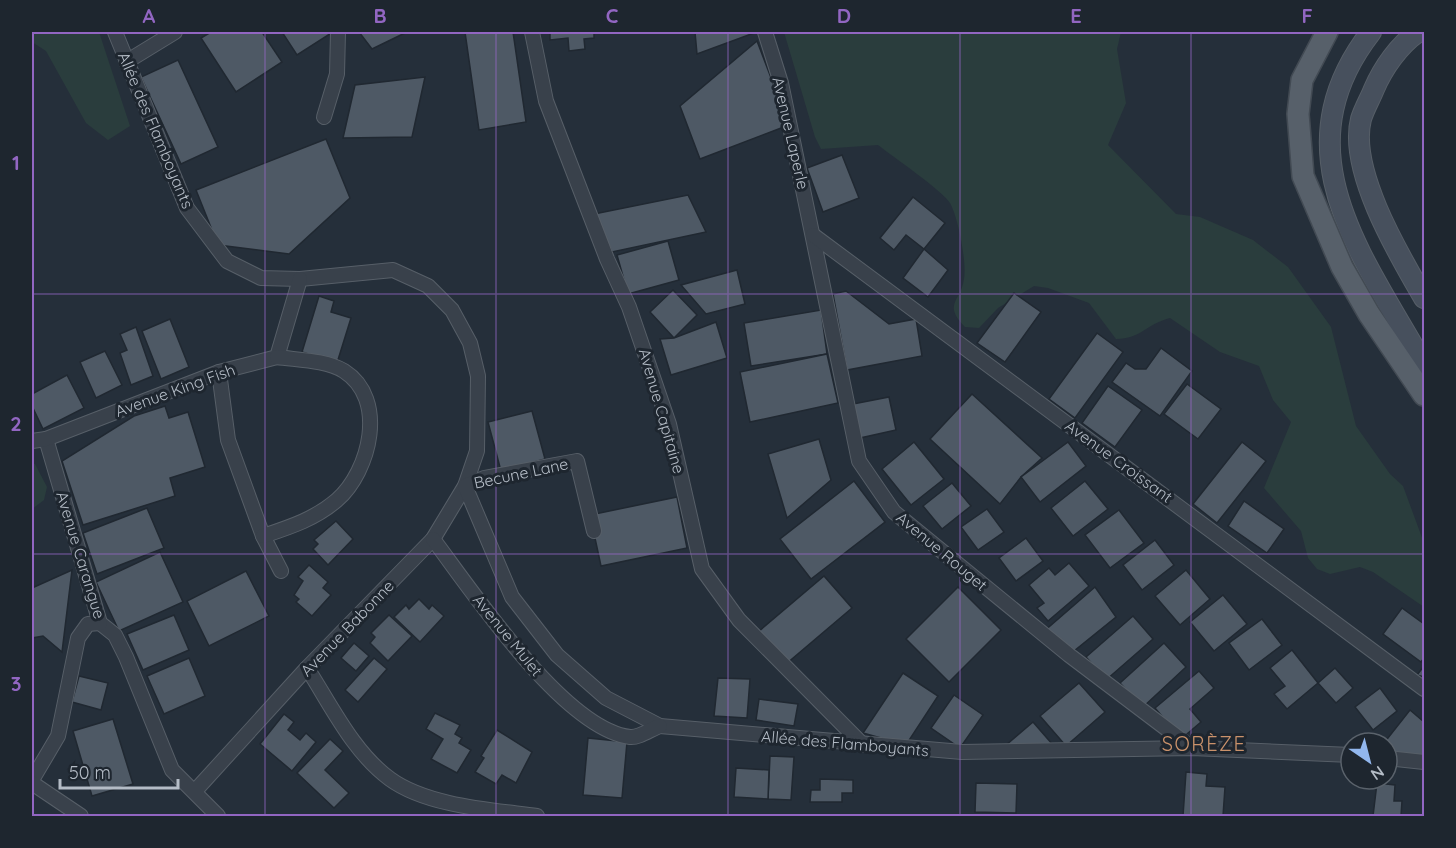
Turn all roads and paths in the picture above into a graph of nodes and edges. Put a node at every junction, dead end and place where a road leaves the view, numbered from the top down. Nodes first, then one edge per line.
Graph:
1 (115, 32) edge
2 (175, 32) edge
3 (338, 32) edge
4 (532, 32) edge
5 (765, 32) edge
6 (1327, 32) edge
7 (1371, 32) edge
8 (1418, 32) edge
9 (126, 62) junction
10 (324, 117) dead end
11 (813, 235) junction
12 (300, 279) junction
13 (1425, 298) edge
14 (277, 357) junction
15 (1425, 365) edge
16 (219, 372) junction
17 (1425, 395) edge
18 (46, 439) junction
19 (32, 441) edge
20 (477, 451) joint
21 (465, 486) junction
22 (594, 531) dead end
23 (263, 536) junction
24 (433, 539) junction
25 (281, 571) dead end
26 (100, 623) junction
27 (307, 668) junction
28 (1425, 689) edge
29 (660, 726) junction
30 (863, 745) junction
31 (1192, 748) junction
32 (1339, 754) edge
33 (1399, 759) edge
34 (1425, 762) edge
35 (32, 782) edge
36 (195, 791) junction
37 (81, 816) edge
38 (218, 816) edge
39 (537, 816) edge

1 - 9 street, Allée des Flamboyants
2 - 9 street
3 - 10 street
4 - 30 street, Avenue Capitaine
5 - 11 street, Avenue Laperle
6 - 17 main road
7 - 15 street
8 - 13 street
9 - 12 street, Allée des Flamboyants
11 - 28 street, Avenue Croissant
11 - 31 street, Avenue Rouget
12 - 14 street
12 - 20 street, Allée des Flamboyants
14 - 16 street, Avenue King Fish
14 - 23 street
16 - 18 street, Avenue King Fish
16 - 23 street
18 - 19 street, Avenue King Fish
18 - 26 street, Avenue Carangue
20 - 21 street, Avenue Babonne
21 - 22 street, Becune Lane
21 - 24 street, Avenue Babonne
21 - 29 street, Allée des Flamboyants
23 - 25 street
24 - 27 street, Avenue Babonne
24 - 29 street, Avenue Mulet
26 - 35 street
26 - 36 street, Avenue Carangue
27 - 36 street, Avenue Babonne
27 - 39 street
29 - 30 street, Allée des Flamboyants
30 - 31 street, Allée des Flamboyants
31 - 32 street, Allée des Flamboyants
33 - 34 street
35 - 37 street
36 - 38 street, Avenue Carangue

